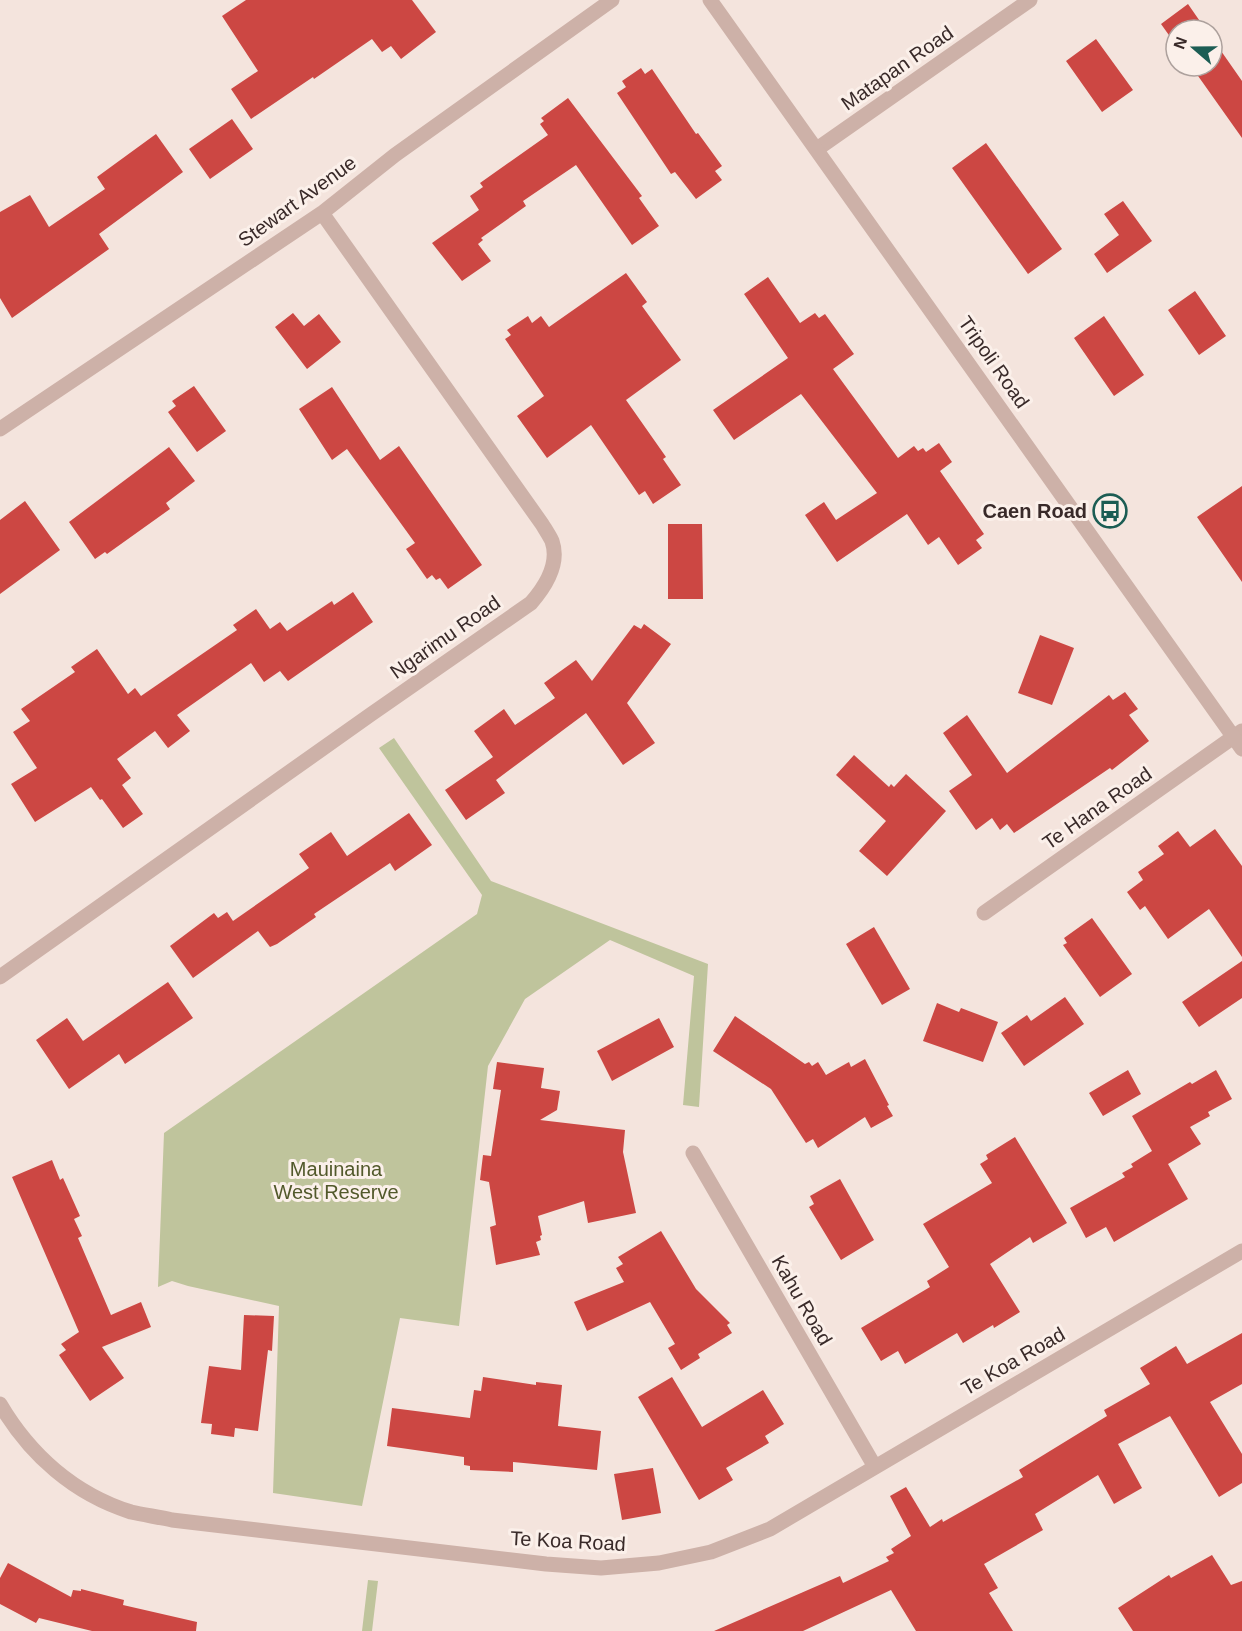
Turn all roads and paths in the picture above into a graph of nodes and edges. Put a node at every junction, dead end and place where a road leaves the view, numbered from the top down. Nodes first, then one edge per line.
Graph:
1 (612, 0) edge
2 (710, 0) edge
3 (1030, 0) edge
4 (817, 149) junction
5 (322, 213) junction
6 (0, 429) edge
7 (1239, 739) edge
8 (984, 913) dead end
9 (0, 977) edge
10 (693, 1153) dead end
11 (1242, 1251) edge
12 (0, 1404) edge
13 (875, 1467) junction

1 - 5 street, Stewart Avenue
2 - 4 street, Tripoli Road
3 - 4 street, Matapan Road
4 - 7 street, Tripoli Road
5 - 6 street, Stewart Avenue
5 - 9 street, Ngarimu Road
7 - 8 street, Te Hana Road
10 - 13 street, Kahu Road
11 - 13 street, Te Koa Road
12 - 13 street, Te Koa Road

